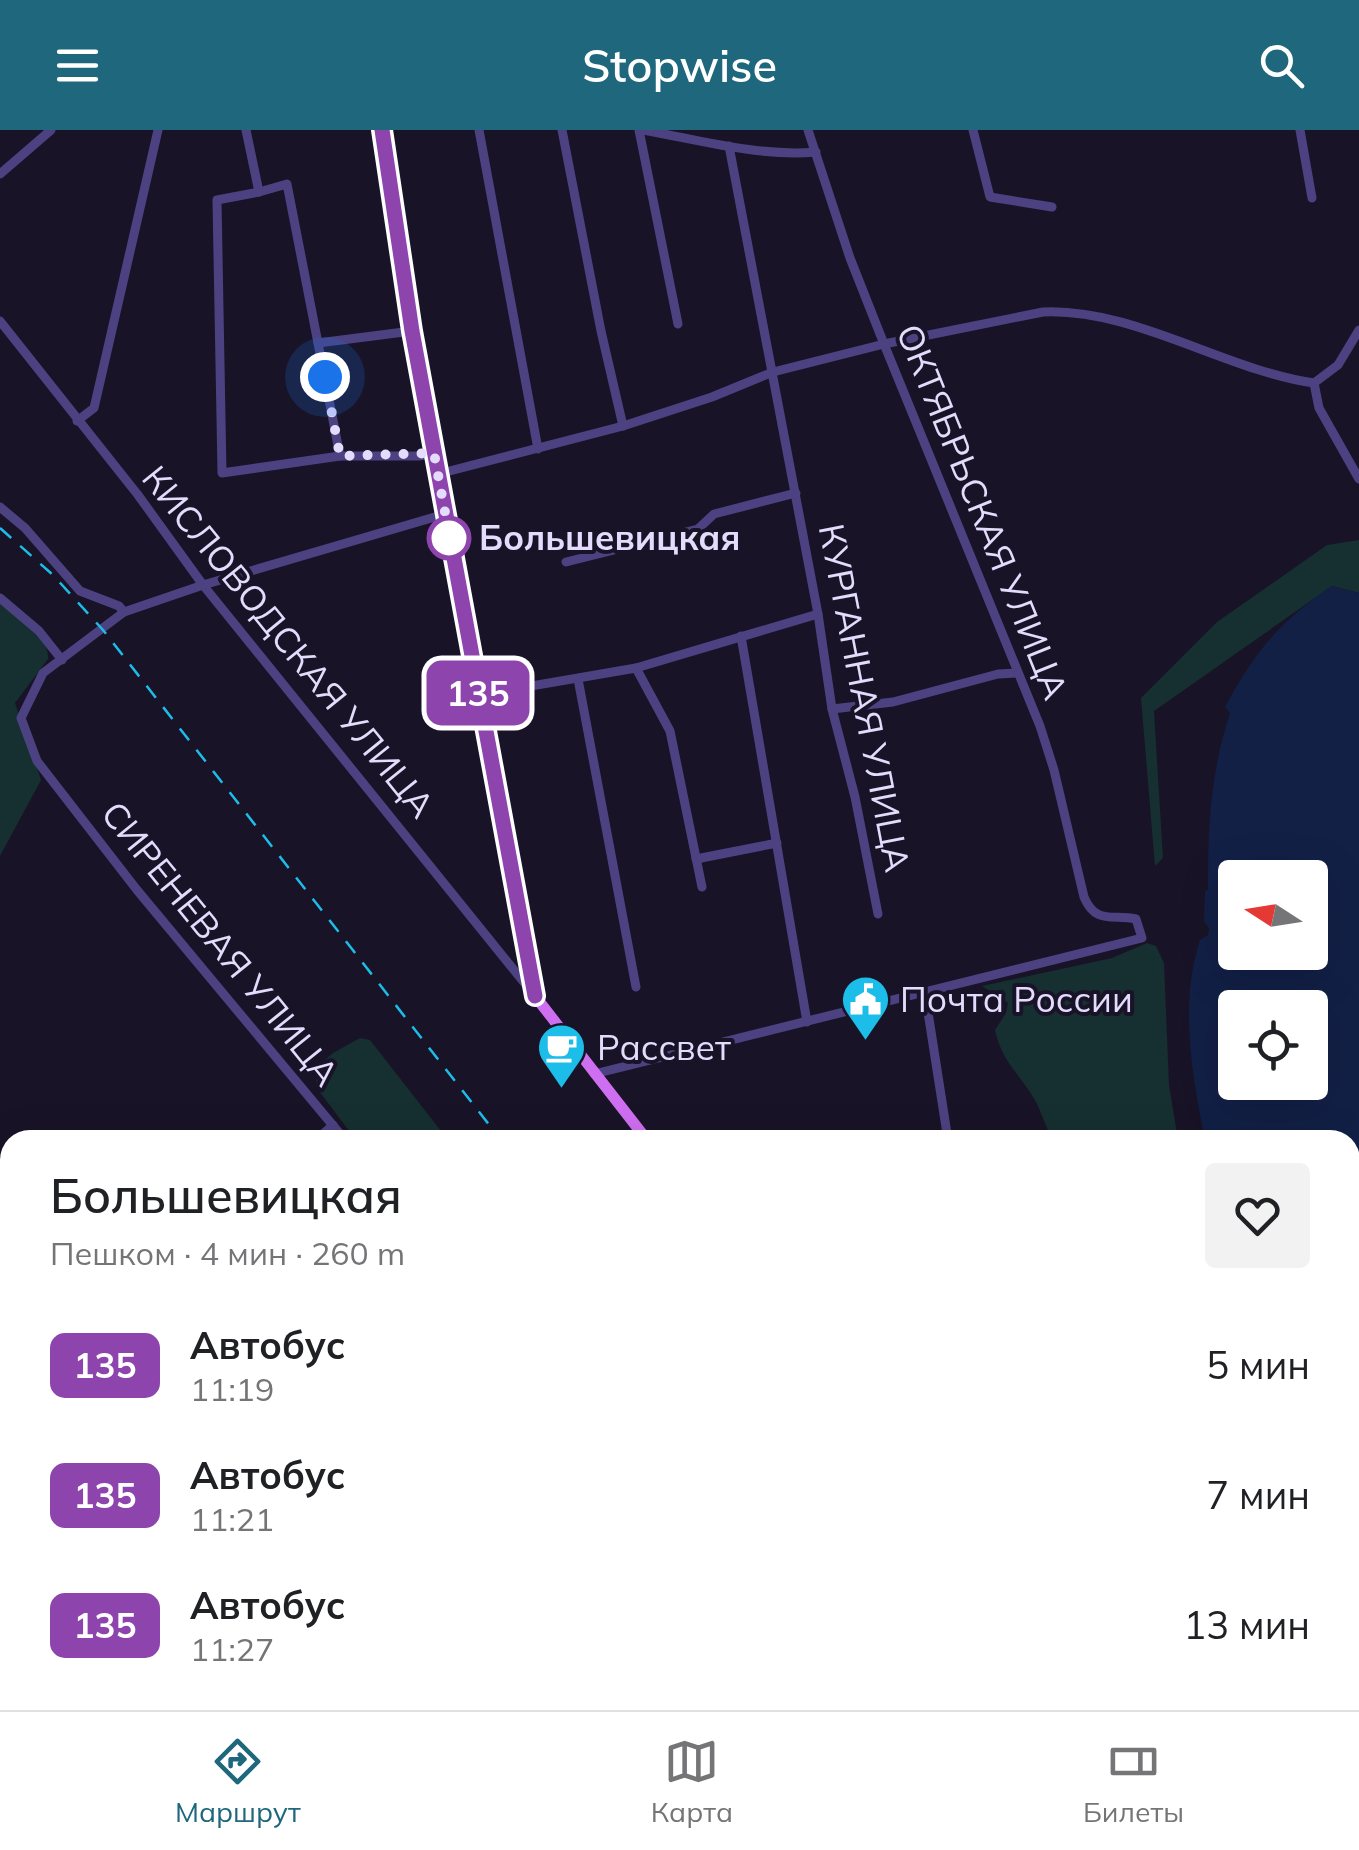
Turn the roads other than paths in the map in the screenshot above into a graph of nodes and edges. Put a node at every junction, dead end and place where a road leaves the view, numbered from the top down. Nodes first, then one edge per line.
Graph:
1 (51, 130) edge
2 (158, 130) edge
3 (246, 130) edge
4 (382, 130) edge
5 (479, 130) edge
6 (562, 130) edge
7 (641, 130) edge
8 (808, 130) edge
9 (973, 130) edge
10 (1300, 130) edge
11 (729, 146) junction
12 (816, 152) junction
13 (0, 174) edge
14 (259, 192) junction
15 (1312, 198) dead end
16 (1052, 207) dead end
17 (0, 321) edge
18 (678, 324) dead end
19 (1359, 330) edge
20 (412, 331) junction
21 (318, 343) junction
22 (884, 344) junction
23 (773, 372) junction
24 (1314, 383) junction
25 (77, 421) junction
26 (623, 426) junction
27 (538, 449) junction
28 (434, 453) junction
29 (340, 456) junction
30 (438, 474) junction
31 (1359, 479) edge
32 (796, 493) junction
33 (0, 507) edge
34 (445, 514) junction
35 (566, 562) dead end
36 (202, 584) junction
37 (0, 598) edge
38 (124, 612) junction
39 (818, 614) junction
40 (741, 636) junction
41 (62, 660) junction
42 (636, 668) junction
43 (1017, 673) junction
44 (578, 679) junction
45 (479, 695) junction
46 (832, 709) junction
47 (777, 843) junction
48 (696, 859) junction
49 (702, 888) dead end
50 (878, 914) dead end
51 (636, 987) dead end
52 (924, 994) junction
53 (535, 996) junction
54 (807, 1022) junction
55 (594, 1074) junction
56 (333, 1125) junction
57 (327, 1130) edge
58 (337, 1130) edge
59 (639, 1130) edge
60 (946, 1130) edge

1 - 13 street
2 - 25 street
3 - 14 street
4 - 20 main road
5 - 27 street
6 - 26 street
7 - 11 street
7 - 18 street
8 - 12 street, ОКТЯБРЬСКАЯ УЛИЦА
9 - 16 street
10 - 15 street
11 - 12 street
11 - 23 street, КУРГАННАЯ УЛИЦА
12 - 22 street, ОКТЯБРЬСКАЯ УЛИЦА
14 - 21 street
14 - 29 street
17 - 25 street, КИСЛОВОДСКАЯ УЛИЦА
19 - 24 street
20 - 21 street
20 - 28 main road
21 - 29 street
22 - 23 street
22 - 24 street
22 - 43 street, ОКТЯБРЬСКАЯ УЛИЦА
23 - 26 street
23 - 32 street, КУРГАННАЯ УЛИЦА
24 - 31 street
25 - 36 street, КИСЛОВОДСКАЯ УЛИЦА
26 - 27 street
27 - 30 street
28 - 29 street
28 - 30 main road
30 - 34 main road
32 - 35 street, КУРГАННАЯ УЛИЦА
32 - 39 street, КУРГАННАЯ УЛИЦА
33 - 38 street
34 - 36 street
34 - 45 main road
36 - 38 street
36 - 53 street, КИСЛОВОДСКАЯ УЛИЦА
37 - 41 street
38 - 41 street
39 - 40 street
39 - 46 street, КУРГАННАЯ УЛИЦА
40 - 42 street
40 - 47 street
41 - 56 street, СИРЕНЕВАЯ УЛИЦА
42 - 44 street
42 - 48 street
43 - 46 street
43 - 52 street, ОКТЯБРЬСКАЯ УЛИЦА
44 - 45 street
44 - 51 street
45 - 53 main road
46 - 50 street, КУРГАННАЯ УЛИЦА
47 - 48 street
47 - 54 street
48 - 49 street
52 - 54 street
52 - 60 street
53 - 55 main road
54 - 55 street
55 - 59 main road
56 - 57 street
56 - 58 street, СИРЕНЕВАЯ УЛИЦА

